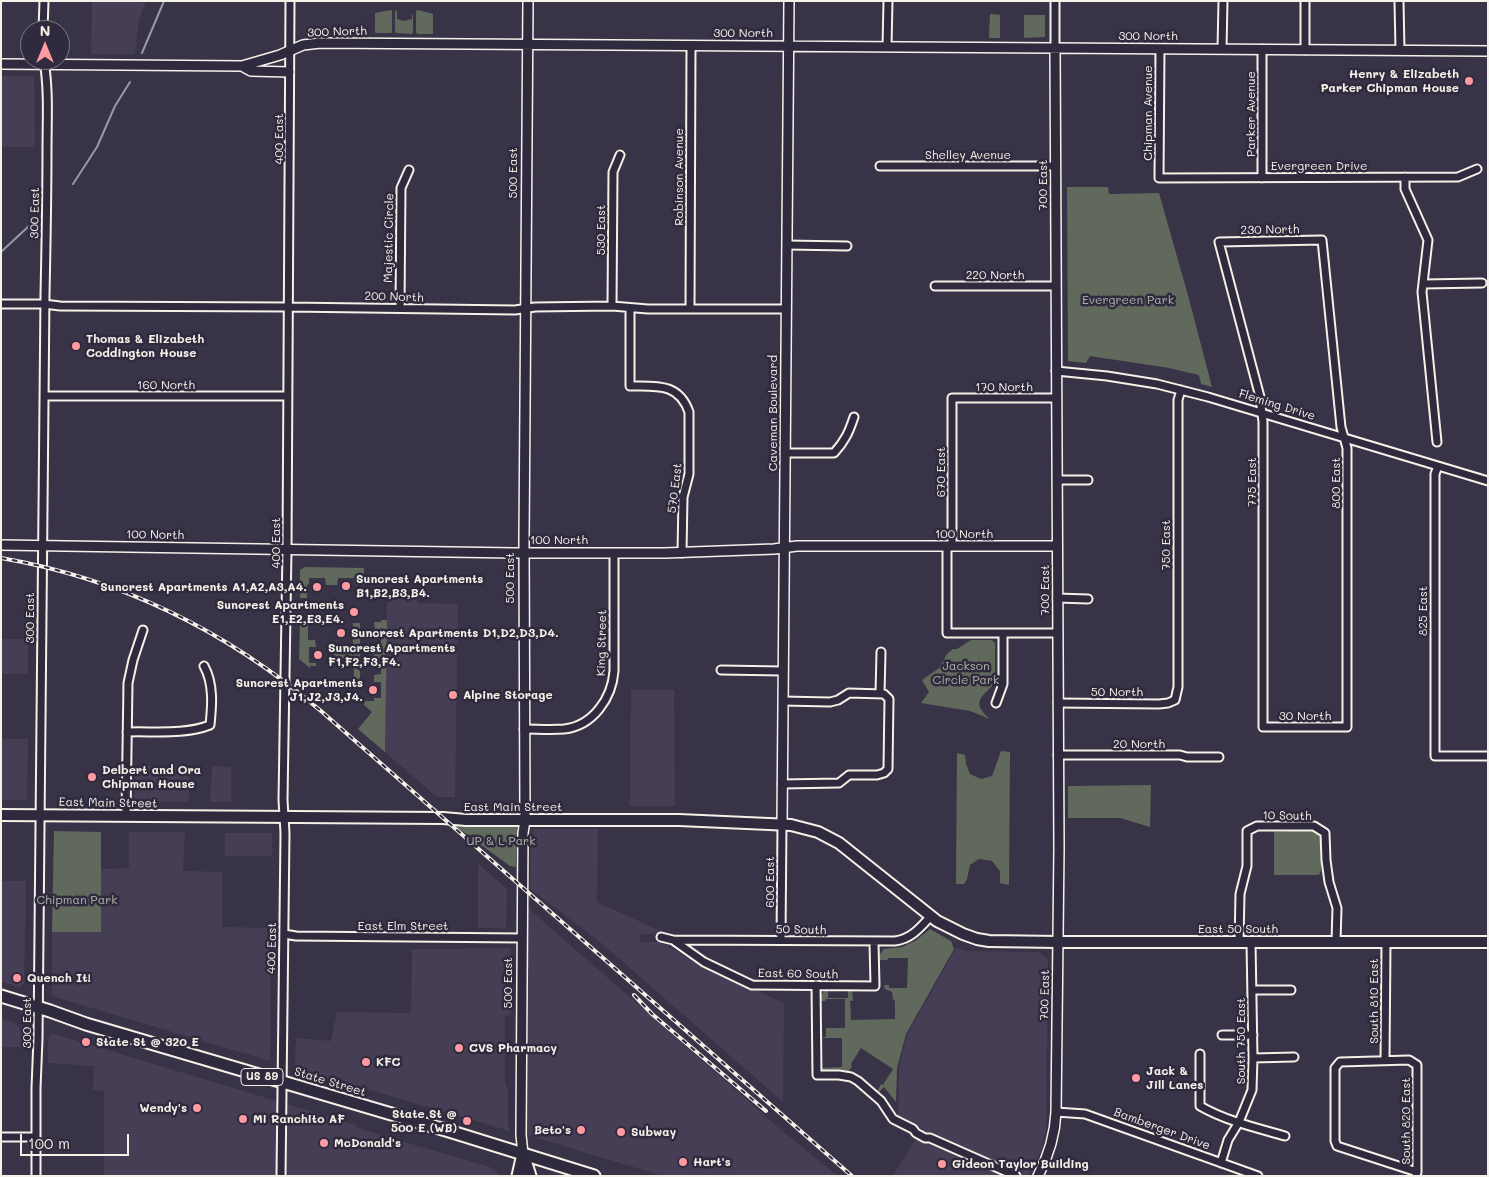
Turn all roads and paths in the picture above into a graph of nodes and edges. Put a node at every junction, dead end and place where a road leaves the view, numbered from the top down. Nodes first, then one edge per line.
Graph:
1 (44, 1) edge
2 (290, 1) edge
3 (528, 1) edge
4 (789, 1) edge
5 (888, 1) edge
6 (1055, 1) edge
7 (1222, 1) edge
8 (1305, 1) edge
9 (1399, 1) edge
10 (43, 20) edge
11 (528, 44) junction
12 (690, 46) junction
13 (788, 46) junction
14 (887, 47) junction
15 (1055, 48) junction
16 (1160, 49) junction
17 (1222, 49) junction
18 (1262, 50) junction
19 (1305, 50) junction
20 (1400, 50) junction
21 (289, 51) junction
22 (1488, 51) edge
23 (20, 63) edge
24 (70, 63) edge
25 (1, 64) edge
26 (242, 66) junction
27 (44, 70) edge
28 (289, 72) junction
29 (620, 155) dead end
30 (880, 166) dead end
31 (1056, 166) junction
32 (1477, 168) dead end
33 (409, 170) dead end
34 (1405, 177) junction
35 (1159, 178) joint
36 (1262, 178) junction
37 (1322, 240) joint
38 (1219, 242) joint
39 (787, 245) junction
40 (846, 246) dead end
41 (1482, 283) dead end
42 (1423, 284) junction
43 (935, 286) dead end
44 (1056, 286) junction
45 (1, 304) edge
46 (44, 304) junction
47 (612, 306) junction
48 (288, 307) junction
49 (400, 308) junction
50 (526, 308) junction
51 (630, 308) junction
52 (690, 309) junction
53 (786, 309) junction
54 (1056, 371) junction
55 (1181, 390) junction
56 (44, 396) junction
57 (288, 396) junction
58 (952, 398) joint
59 (1056, 398) junction
60 (1262, 412) junction
61 (854, 417) dead end
62 (1344, 438) junction
63 (1437, 442) dead end
64 (785, 453) junction
65 (1438, 466) junction
66 (1057, 480) junction
67 (1088, 480) dead end
68 (1488, 481) edge
69 (1, 545) edge
70 (42, 546) junction
71 (949, 546) junction
72 (1057, 546) junction
73 (784, 548) junction
74 (287, 550) junction
75 (524, 553) junction
76 (614, 553) junction
77 (682, 553) junction
78 (1057, 598) junction
79 (1088, 599) dead end
80 (143, 630) dead end
81 (1003, 633) junction
82 (1058, 633) junction
83 (881, 652) dead end
84 (204, 666) dead end
85 (721, 670) dead end
86 (783, 670) junction
87 (882, 694) junction
88 (1175, 700) joint
89 (783, 701) junction
90 (996, 703) dead end
91 (1058, 703) junction
92 (1263, 727) joint
93 (1347, 727) joint
94 (524, 729) junction
95 (127, 732) junction
96 (1058, 755) junction
97 (1488, 756) edge
98 (1219, 757) dead end
99 (782, 784) junction
100 (1, 814) edge
101 (40, 815) junction
102 (126, 816) junction
103 (284, 817) junction
104 (525, 820) junction
105 (782, 824) junction
106 (931, 916) junction
107 (284, 934) junction
108 (661, 937) dead end
109 (522, 938) junction
110 (673, 940) junction
111 (781, 940) junction
112 (989, 941) joint
113 (874, 942) junction
114 (1058, 942) junction
115 (1239, 942) junction
116 (1251, 942) junction
117 (1336, 942) junction
118 (1386, 942) junction
119 (1488, 942) edge
120 (816, 985) junction
121 (1252, 990) junction
122 (1291, 990) dead end
123 (1, 996) edge
124 (38, 1007) junction
125 (1222, 1035) dead end
126 (1253, 1035) junction
127 (1200, 1054) dead end
128 (1253, 1058) junction
129 (1294, 1058) dead end
130 (1385, 1060) junction
131 (282, 1083) junction
132 (1056, 1112) junction
133 (1239, 1122) junction
134 (1285, 1136) dead end
135 (1, 1137) edge
136 (36, 1137) junction
137 (523, 1154) junction
138 (1221, 1163) junction
139 (1416, 1174) edge
140 (36, 1176) edge
141 (281, 1176) edge
142 (518, 1176) edge
143 (530, 1176) edge
144 (594, 1176) edge
145 (1016, 1176) edge
146 (1038, 1176) edge
147 (1258, 1176) edge

1 - 10 street
2 - 21 street, 400 East
3 - 11 street, 500 East
4 - 13 street, Caveman Boulevard
5 - 14 street
6 - 15 street, 700 East
7 - 17 street
8 - 19 street
9 - 20 street
11 - 12 street, 300 North
11 - 21 street, 300 North
11 - 50 street, 500 East
12 - 13 street, 300 North
12 - 52 street, Robinson Avenue
13 - 14 street, 300 North
13 - 39 street, Caveman Boulevard
14 - 15 street, 300 North
15 - 16 street, 300 North
15 - 31 street, 700 East
16 - 17 street, 300 North
16 - 35 street, Chipman Avenue
17 - 18 street, 300 North
18 - 19 street, 300 North
18 - 36 street, Parker Avenue
19 - 20 street, 300 North
20 - 22 street, 300 North
21 - 26 street, 300 North
21 - 28 street, 400 East
23 - 25 street, 300 North
24 - 26 street, 300 North
26 - 28 street
27 - 46 street, 300 East
28 - 48 street, 400 East
29 - 47 street, 530 East
30 - 31 street, Shelley Avenue
31 - 44 street, 700 East
32 - 34 street, Evergreen Drive
33 - 49 street, Majestic Circle
34 - 36 street, Evergreen Drive
34 - 42 street
35 - 36 street, Evergreen Drive
37 - 38 street, 230 North
37 - 62 street, 800 East
38 - 60 street, 775 East
39 - 40 street
39 - 53 street, Caveman Boulevard
41 - 42 street
42 - 63 street
43 - 44 street, 220 North
44 - 54 street, 700 East
45 - 46 street, 200 North
46 - 48 street, 200 North
46 - 56 street, 300 East
47 - 50 street, 200 North
47 - 51 street, 200 North
48 - 49 street, 200 North
48 - 57 street, 400 East
49 - 50 street, 200 North
50 - 75 street, 500 East
51 - 52 street, 200 North
51 - 77 street, 570 East
52 - 53 street, 200 North
53 - 64 street, Caveman Boulevard
54 - 55 street, Fleming Drive
54 - 59 street, 700 East
55 - 60 street, Fleming Drive
55 - 88 street, 750 East
56 - 57 street, 160 North
56 - 70 street, 300 East
57 - 74 street, 400 East
58 - 59 street, 170 North
58 - 71 street, 670 East
59 - 66 street, 700 East
60 - 62 street, Fleming Drive
60 - 92 street, 775 East
61 - 64 street
62 - 65 street, Fleming Drive
62 - 93 street, 800 East
64 - 73 street, Caveman Boulevard
65 - 68 street, Fleming Drive
65 - 97 street, 825 East
66 - 67 street
66 - 72 street, 700 East
69 - 70 street, 100 North
70 - 74 street, 100 North
70 - 101 street, 300 East
71 - 72 street, 100 North
71 - 73 street, 100 North
71 - 81 street, 670 East
72 - 78 street, 700 East
73 - 77 street, 100 North
73 - 86 street, Caveman Boulevard
74 - 75 street, 100 North
74 - 103 street, 400 East
75 - 76 street, 100 North
75 - 94 street, 500 East
76 - 77 street, 100 North
76 - 94 street, King Street
78 - 79 street
78 - 82 street, 700 East
80 - 95 street
81 - 82 street
81 - 90 street
82 - 91 street, 700 East
83 - 87 street
84 - 95 street
85 - 86 street
86 - 89 street, Caveman Boulevard
87 - 89 street
87 - 99 street
88 - 91 street, 50 North
89 - 99 street, Caveman Boulevard
91 - 96 street, 700 East
92 - 93 street, 30 North
94 - 104 street, 500 East
95 - 102 street
96 - 98 street, 20 North
96 - 114 street, 700 East
99 - 105 street, Caveman Boulevard
100 - 101 main road, East Main Street
101 - 102 main road, East Main Street
101 - 124 street, 300 East
102 - 103 main road, East Main Street
103 - 104 main road, East Main Street
103 - 107 street, 400 East
104 - 105 main road, East Main Street
104 - 109 street, 500 East
105 - 106 main road, East Main Street
105 - 111 street, 600 East
106 - 112 main road, East Main Street
106 - 113 street, 50 South
107 - 109 street, East Elm Street
107 - 131 street, 400 East
108 - 110 street, 50 South
109 - 137 street, 500 East
110 - 111 street, 50 South
110 - 120 street, East 60 South
111 - 113 street, 50 South
112 - 114 main road, East 50 South
113 - 120 street, East 60 South
114 - 115 main road, East 50 South
114 - 132 street, 700 East
115 - 116 main road, East 50 South
115 - 117 street, 10 South
116 - 117 main road, East 50 South
116 - 121 street, South 750 East
117 - 118 main road, East 50 South
118 - 119 main road, East 50 South
118 - 130 street, South 810 East
120 - 145 street
121 - 122 street
121 - 126 street, South 750 East
123 - 124 main road, State Street / US 89
124 - 131 main road, State Street / US 89
124 - 136 street, 300 East
125 - 126 street
126 - 128 street, South 750 East
127 - 133 street
128 - 129 street
128 - 133 street, South 750 East
130 - 139 street, South 820 East
130 - 139 street
131 - 137 main road, State Street / US 89
131 - 141 street, 400 East
132 - 138 street, Bamberger Drive
132 - 146 street, 700 East
133 - 134 street
133 - 138 street, South 750 East
135 - 136 street
136 - 140 street, 300 East
137 - 142 main road, 500 East
137 - 143 main road, 500 East
137 - 144 main road, State Street / US 89
138 - 147 street, Bamberger Drive

